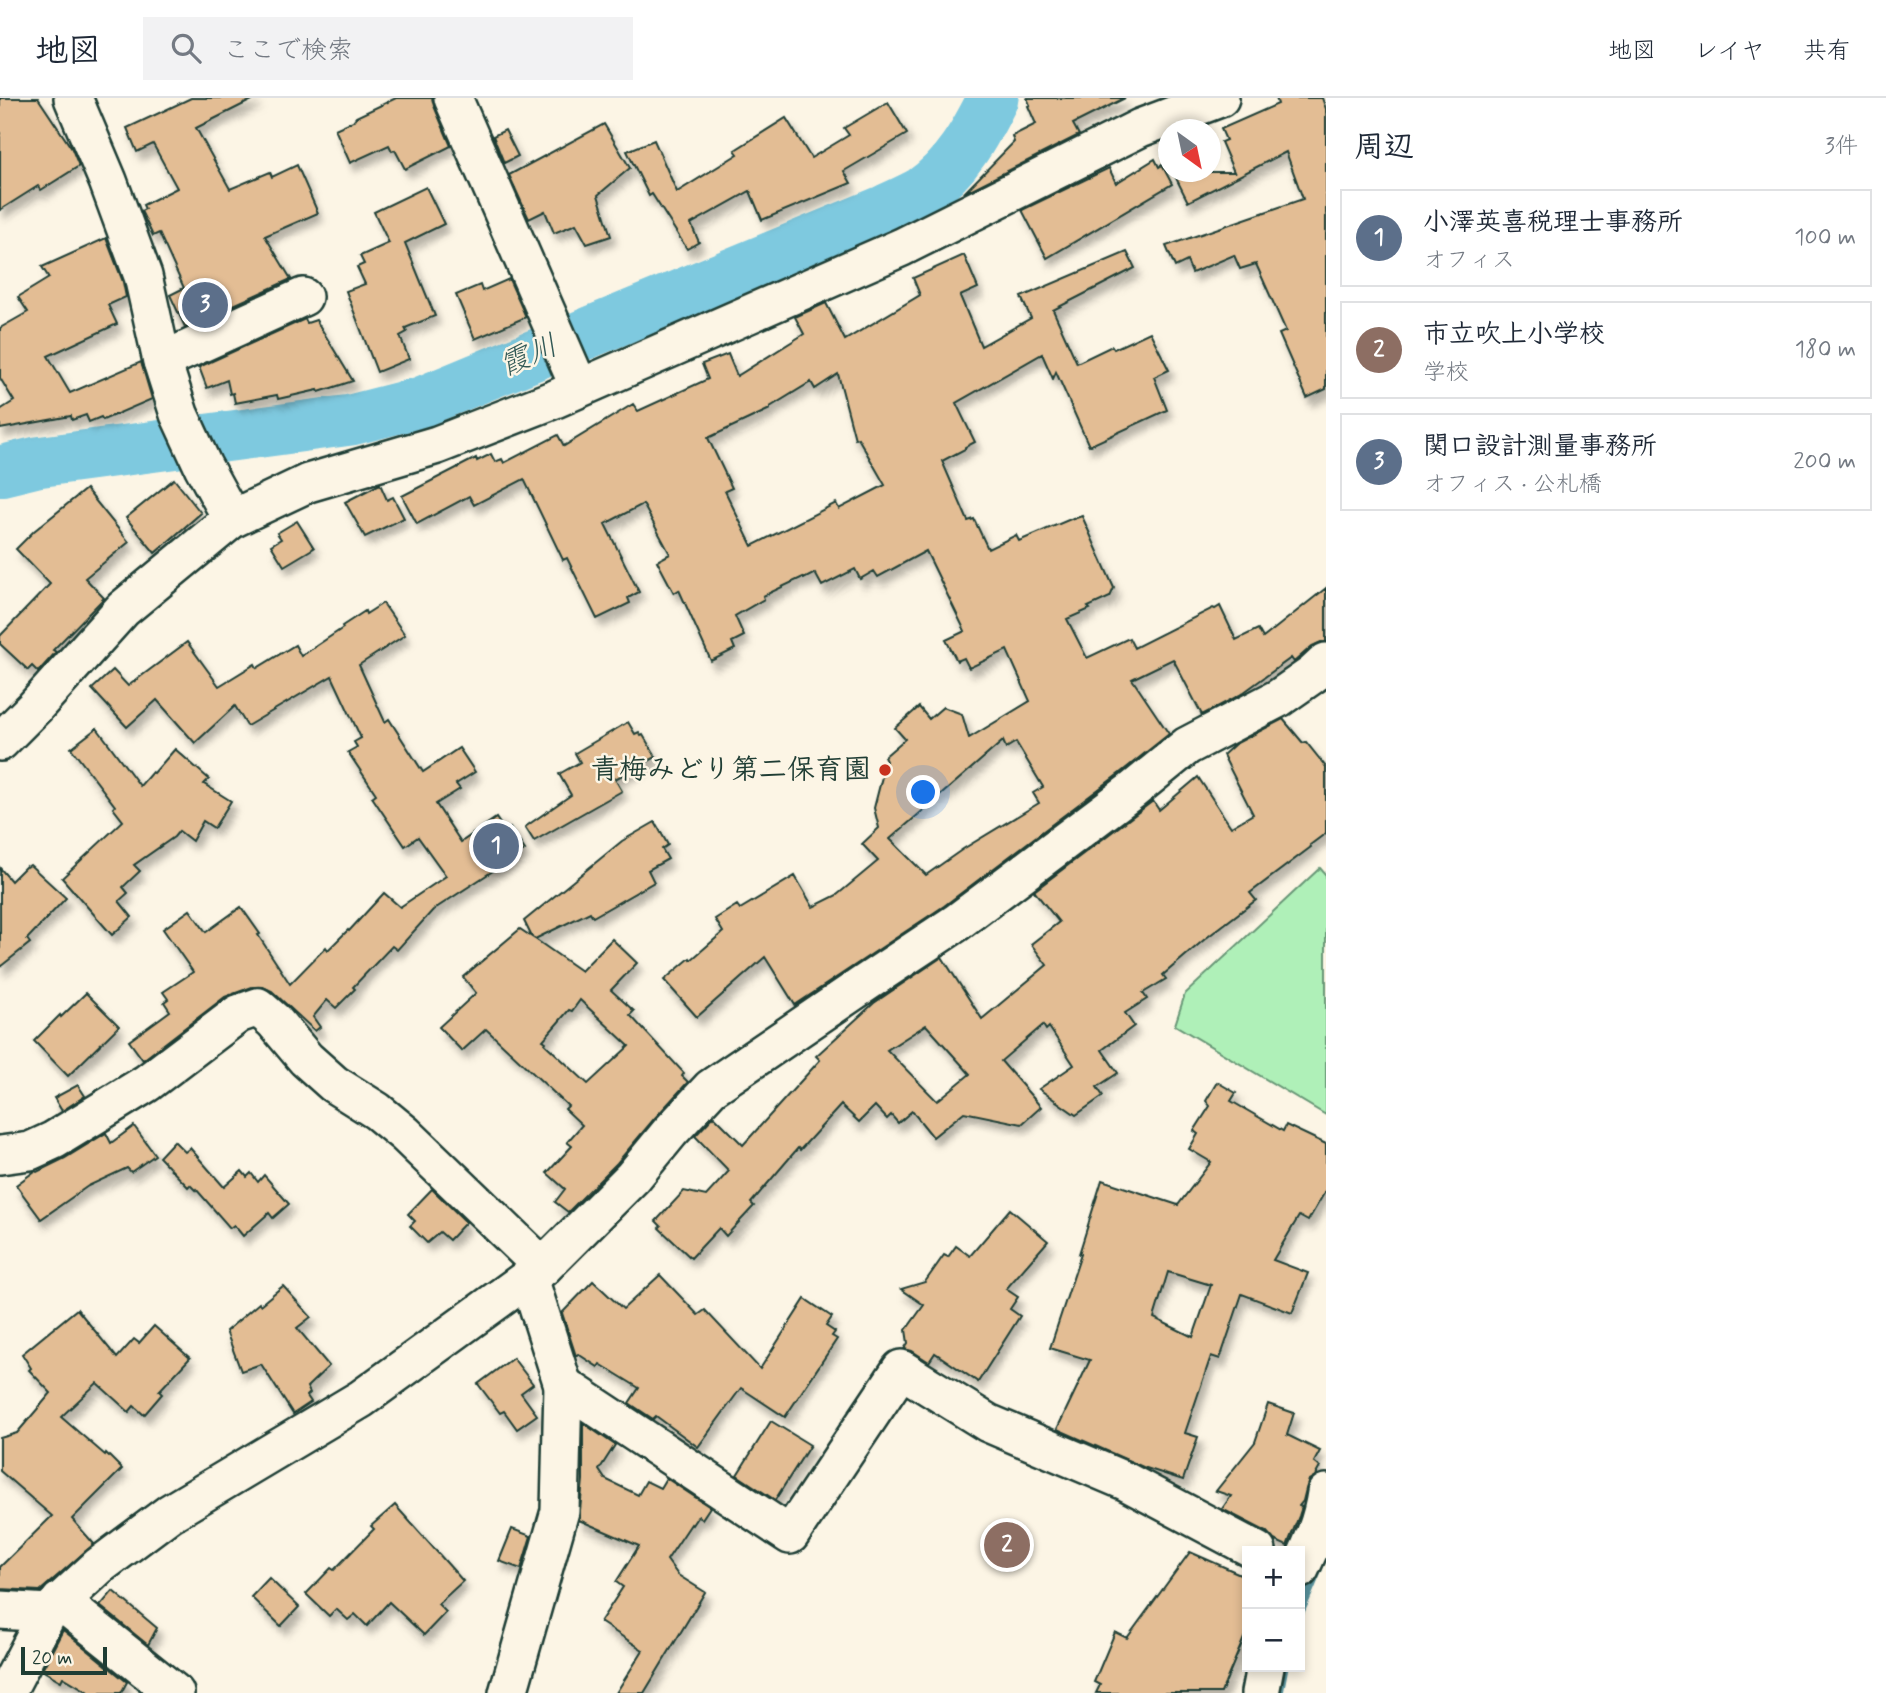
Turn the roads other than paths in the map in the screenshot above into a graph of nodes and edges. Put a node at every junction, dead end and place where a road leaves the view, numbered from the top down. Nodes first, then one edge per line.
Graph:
1 (73, 98) edge
2 (453, 98) edge
3 (1207, 100) edge
4 (303, 297) dead end
5 (162, 361) junction
6 (575, 376) junction
7 (232, 519) junction
8 (1326, 662) edge
9 (0, 742) edge
10 (0, 1155) edge
11 (536, 1273) junction
12 (563, 1385) junction
13 (1326, 1493) edge
14 (1248, 1546) edge
15 (1305, 1559) edge
16 (54, 1607) junction
17 (0, 1610) edge
18 (1264, 1672) edge
19 (6, 1693) edge
20 (175, 1693) edge
21 (508, 1693) edge
22 (1260, 1693) edge

1 - 5 street
2 - 6 street
3 - 6 street
4 - 5 street
5 - 7 street
6 - 7 street
7 - 9 street
8 - 11 street
10 - 11 street
11 - 12 street
11 - 16 street
12 - 14 street
12 - 21 street
13 - 15 street
16 - 17 street
16 - 19 street
16 - 20 street
18 - 22 street

